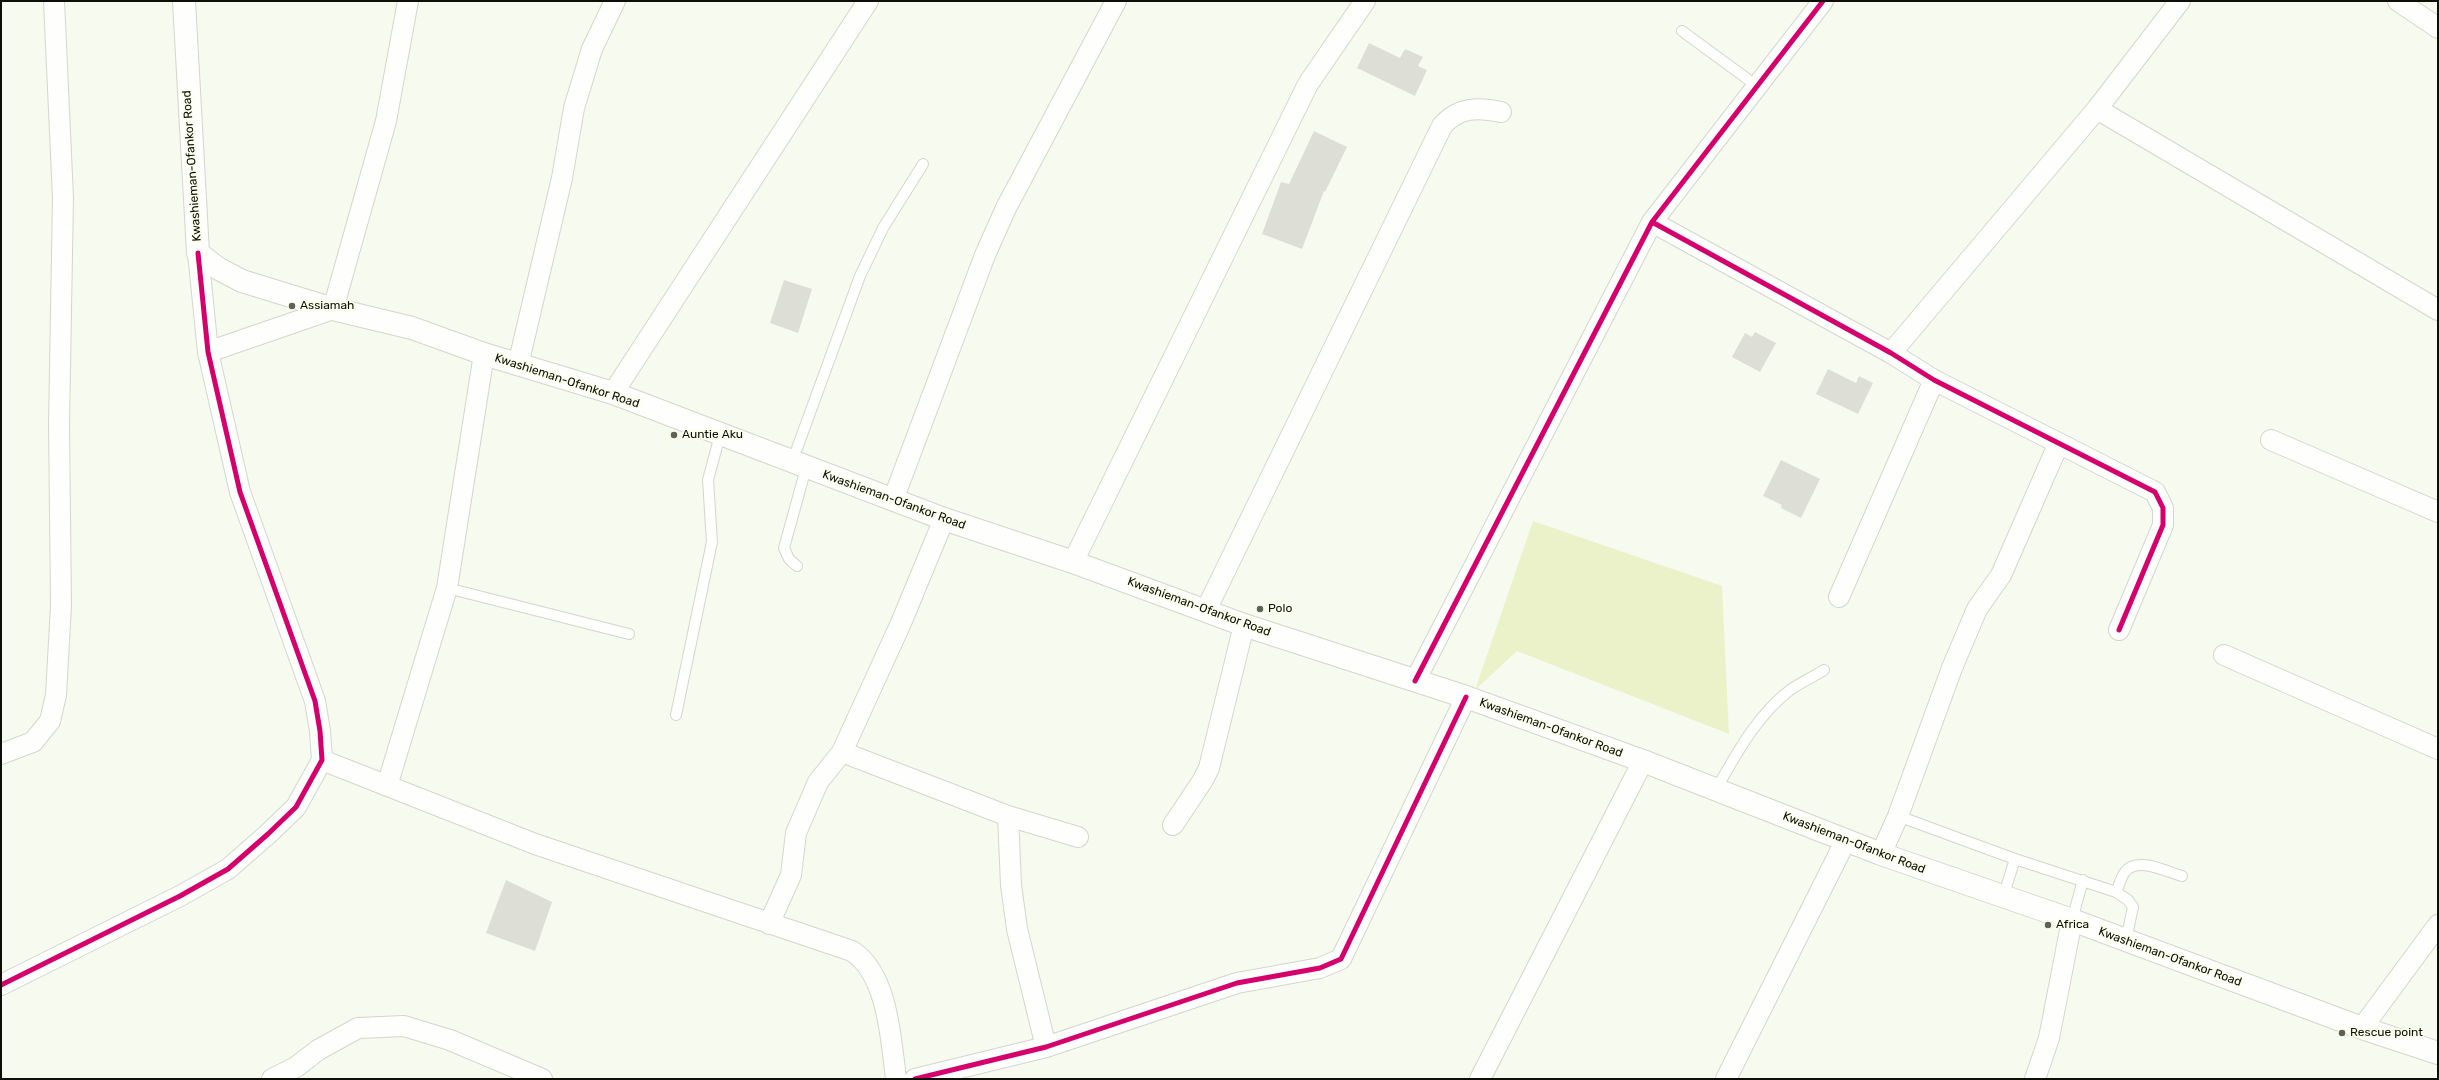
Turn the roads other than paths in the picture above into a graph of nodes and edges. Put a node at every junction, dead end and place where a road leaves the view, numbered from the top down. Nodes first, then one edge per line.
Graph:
1 (54, 1) edge
2 (184, 1) edge
3 (408, 1) edge
4 (615, 1) edge
5 (868, 1) edge
6 (1116, 1) edge
7 (1365, 1) edge
8 (1823, 1) edge
9 (2180, 1) edge
10 (2398, 1) edge
11 (2438, 28) edge
12 (1682, 31) dead end
13 (1757, 86) junction
14 (2097, 109) junction
15 (1501, 112) dead end
16 (923, 164) dead end
17 (1652, 222) junction
18 (198, 253) junction
19 (333, 309) junction
20 (2438, 310) edge
21 (208, 352) junction
22 (1891, 353) junction
23 (484, 354) junction
24 (518, 365) junction
25 (1934, 380) junction
26 (613, 393) junction
27 (720, 435) junction
28 (2271, 440) dead end
29 (2058, 445) junction
30 (799, 465) junction
31 (893, 500) junction
32 (2438, 512) edge
33 (944, 519) junction
34 (1074, 562) junction
35 (796, 566) dead end
36 (447, 588) junction
37 (1839, 598) dead end
38 (1206, 610) junction
39 (1244, 625) junction
40 (2119, 630) dead end
41 (628, 634) dead end
42 (2224, 655) dead end
43 (1824, 670) dead end
44 (1415, 681) junction
45 (1466, 697) junction
46 (676, 715) dead end
47 (2438, 749) edge
48 (842, 752) junction
49 (1, 754) edge
50 (322, 760) junction
51 (1643, 762) junction
52 (387, 786) junction
53 (1715, 791) junction
54 (1008, 816) junction
55 (1898, 816) junction
56 (1173, 825) dead end
57 (1078, 837) dead end
58 (1846, 840) junction
59 (1881, 854) junction
60 (2015, 859) junction
61 (2182, 876) dead end
62 (2083, 880) junction
63 (2116, 892) junction
64 (2002, 897) junction
65 (2072, 920) junction
66 (769, 924) junction
67 (2438, 925) edge
68 (2126, 940) junction
69 (1, 985) edge
70 (2362, 1028) junction
71 (1046, 1047) junction
72 (2438, 1053) edge
73 (272, 1079) edge
74 (542, 1079) edge
75 (896, 1079) edge
76 (915, 1079) edge
77 (1480, 1079) edge
78 (1726, 1079) edge
79 (2035, 1079) edge

1 - 49 street
2 - 18 main road, Kwashieman-Ofankor Road
3 - 19 street
4 - 24 street
5 - 26 street
6 - 31 street
7 - 34 street
8 - 13 street
9 - 14 street
10 - 11 street
12 - 13 lane
13 - 17 street
14 - 20 street
14 - 22 street
15 - 38 street
16 - 30 lane
17 - 22 street
17 - 44 street
18 - 19 main road, Kwashieman-Ofankor Road
18 - 21 street
19 - 21 street
19 - 23 main road, Kwashieman-Ofankor Road
21 - 50 street
22 - 25 street
23 - 24 main road, Kwashieman-Ofankor Road
23 - 36 street
24 - 26 main road, Kwashieman-Ofankor Road
25 - 29 street
25 - 37 street
26 - 27 main road, Kwashieman-Ofankor Road
27 - 30 main road, Kwashieman-Ofankor Road
27 - 46 lane
28 - 32 street
29 - 40 street
29 - 55 street
30 - 31 main road, Kwashieman-Ofankor Road
30 - 35 lane
31 - 33 main road, Kwashieman-Ofankor Road
33 - 34 main road, Kwashieman-Ofankor Road
33 - 48 street
34 - 38 main road, Kwashieman-Ofankor Road
36 - 41 lane
36 - 52 street
38 - 39 main road, Kwashieman-Ofankor Road
39 - 44 main road, Kwashieman-Ofankor Road
39 - 56 street
42 - 47 street
43 - 53 lane
44 - 45 main road, Kwashieman-Ofankor Road
45 - 51 main road, Kwashieman-Ofankor Road
45 - 71 street
48 - 54 street
48 - 66 street
50 - 52 street
50 - 69 street
51 - 53 main road, Kwashieman-Ofankor Road
51 - 77 street
52 - 66 street
53 - 58 main road, Kwashieman-Ofankor Road
54 - 57 street
54 - 71 street
55 - 59 street
55 - 60 lane
58 - 59 main road, Kwashieman-Ofankor Road
58 - 78 street
59 - 64 main road, Kwashieman-Ofankor Road
60 - 62 lane
60 - 64 lane
61 - 63 lane
62 - 63 lane
62 - 65 lane
63 - 68 lane
64 - 65 main road, Kwashieman-Ofankor Road
65 - 68 main road, Kwashieman-Ofankor Road
65 - 79 street
66 - 75 street
67 - 70 street
68 - 70 main road, Kwashieman-Ofankor Road
70 - 72 main road, Kwashieman-Ofankor Road
71 - 76 street
73 - 74 street

